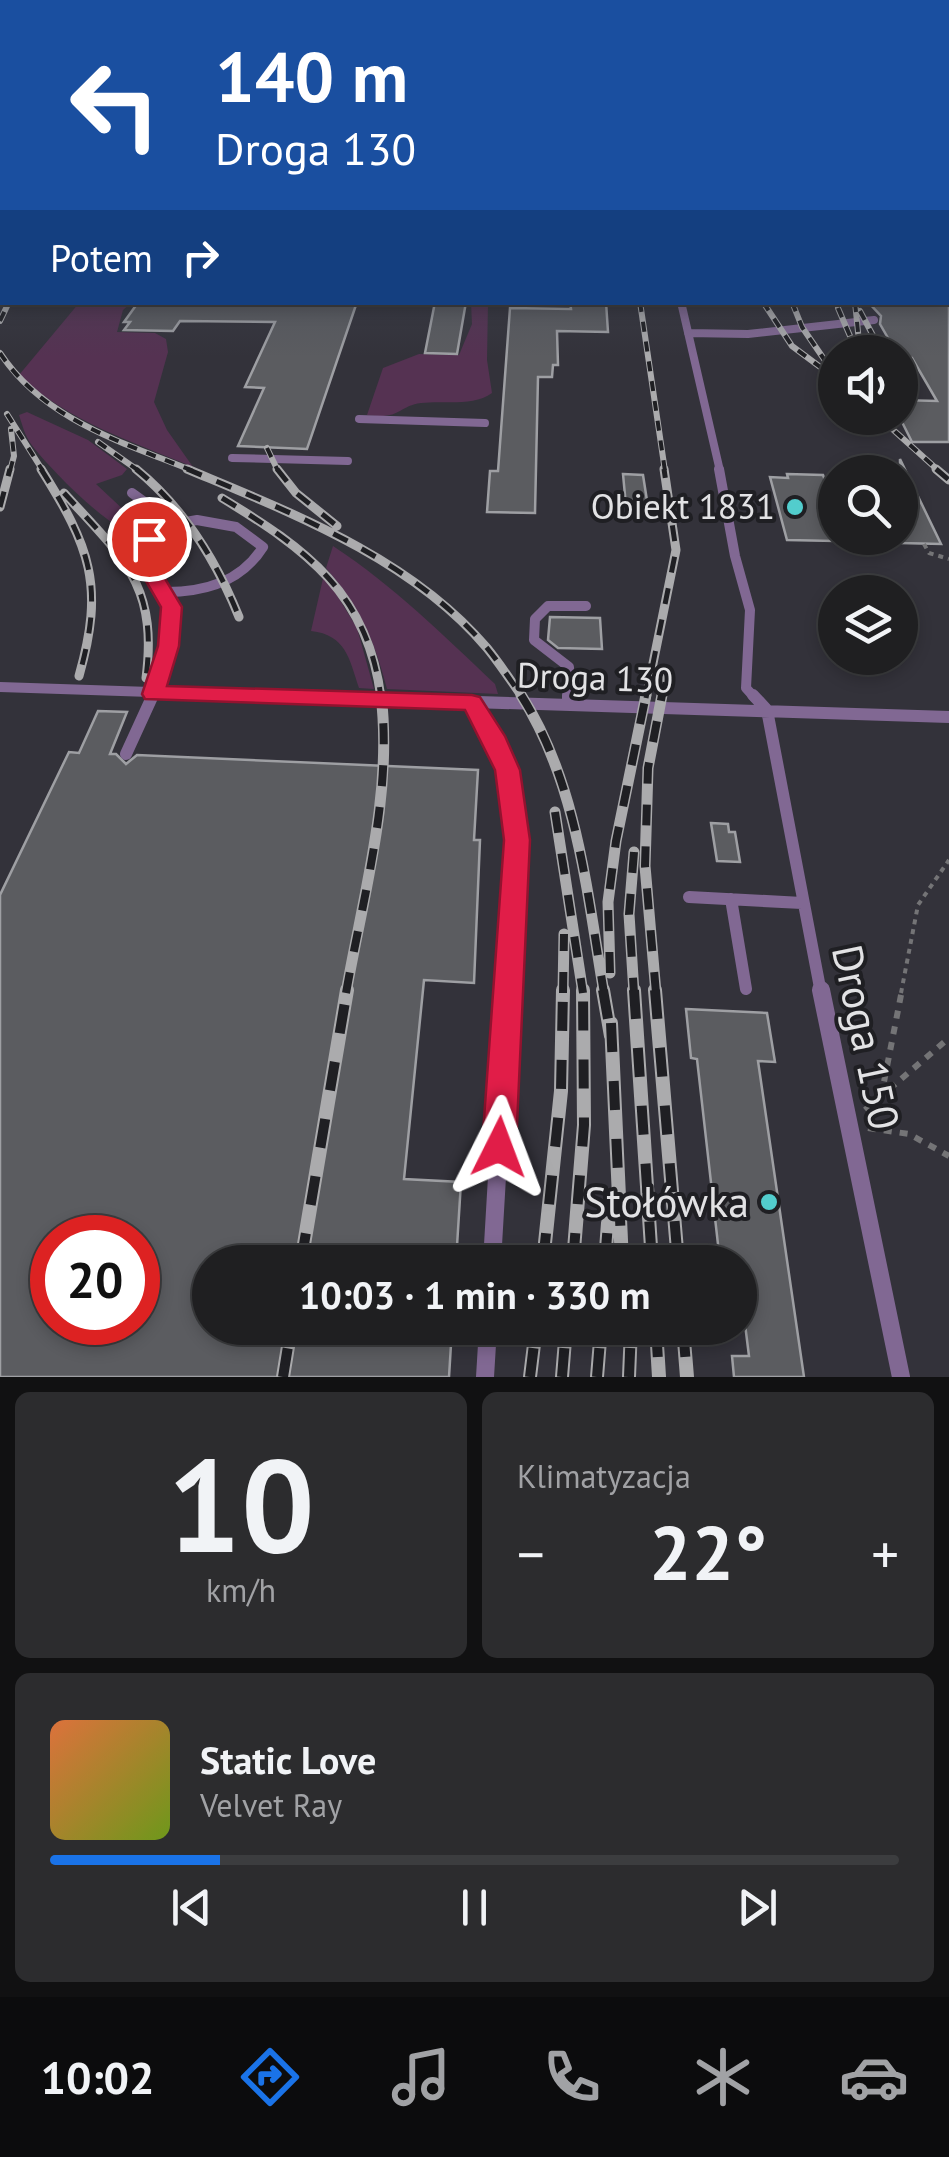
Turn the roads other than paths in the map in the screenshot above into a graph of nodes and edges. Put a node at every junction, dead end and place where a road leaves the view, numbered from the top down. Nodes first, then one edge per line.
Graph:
1 (682, 305) edge
2 (874, 320) dead end
3 (688, 333) junction
4 (359, 418) dead end
5 (485, 423) dead end
6 (232, 458) dead end
7 (348, 461) dead end
8 (132, 492) dead end
9 (176, 524) junction
10 (165, 592) junction
11 (586, 606) dead end
12 (0, 688) edge
13 (153, 694) junction
14 (472, 702) junction
15 (568, 705) junction
16 (766, 710) junction
17 (949, 717) edge
18 (126, 754) dead end
19 (688, 897) dead end
20 (732, 900) junction
21 (802, 903) junction
22 (746, 990) dead end
23 (493, 1245) edge
24 (487, 1345) edge
25 (485, 1377) edge
26 (901, 1377) edge

1 - 3 lane, Droga 150
2 - 3 lane
3 - 16 lane, Droga 150
4 - 5 lane
6 - 7 lane
8 - 9 lane
9 - 10 lane
9 - 10 lane
10 - 13 lane
11 - 15 lane
12 - 13 lane, Droga 130
13 - 14 lane, Droga 130
13 - 18 lane
14 - 15 lane, Droga 130
14 - 23 lane
15 - 16 lane, Droga 130
16 - 17 lane, Droga 130
16 - 21 lane, Droga 150
19 - 20 lane
20 - 21 lane
20 - 22 lane
21 - 26 lane, Droga 150
24 - 25 lane

